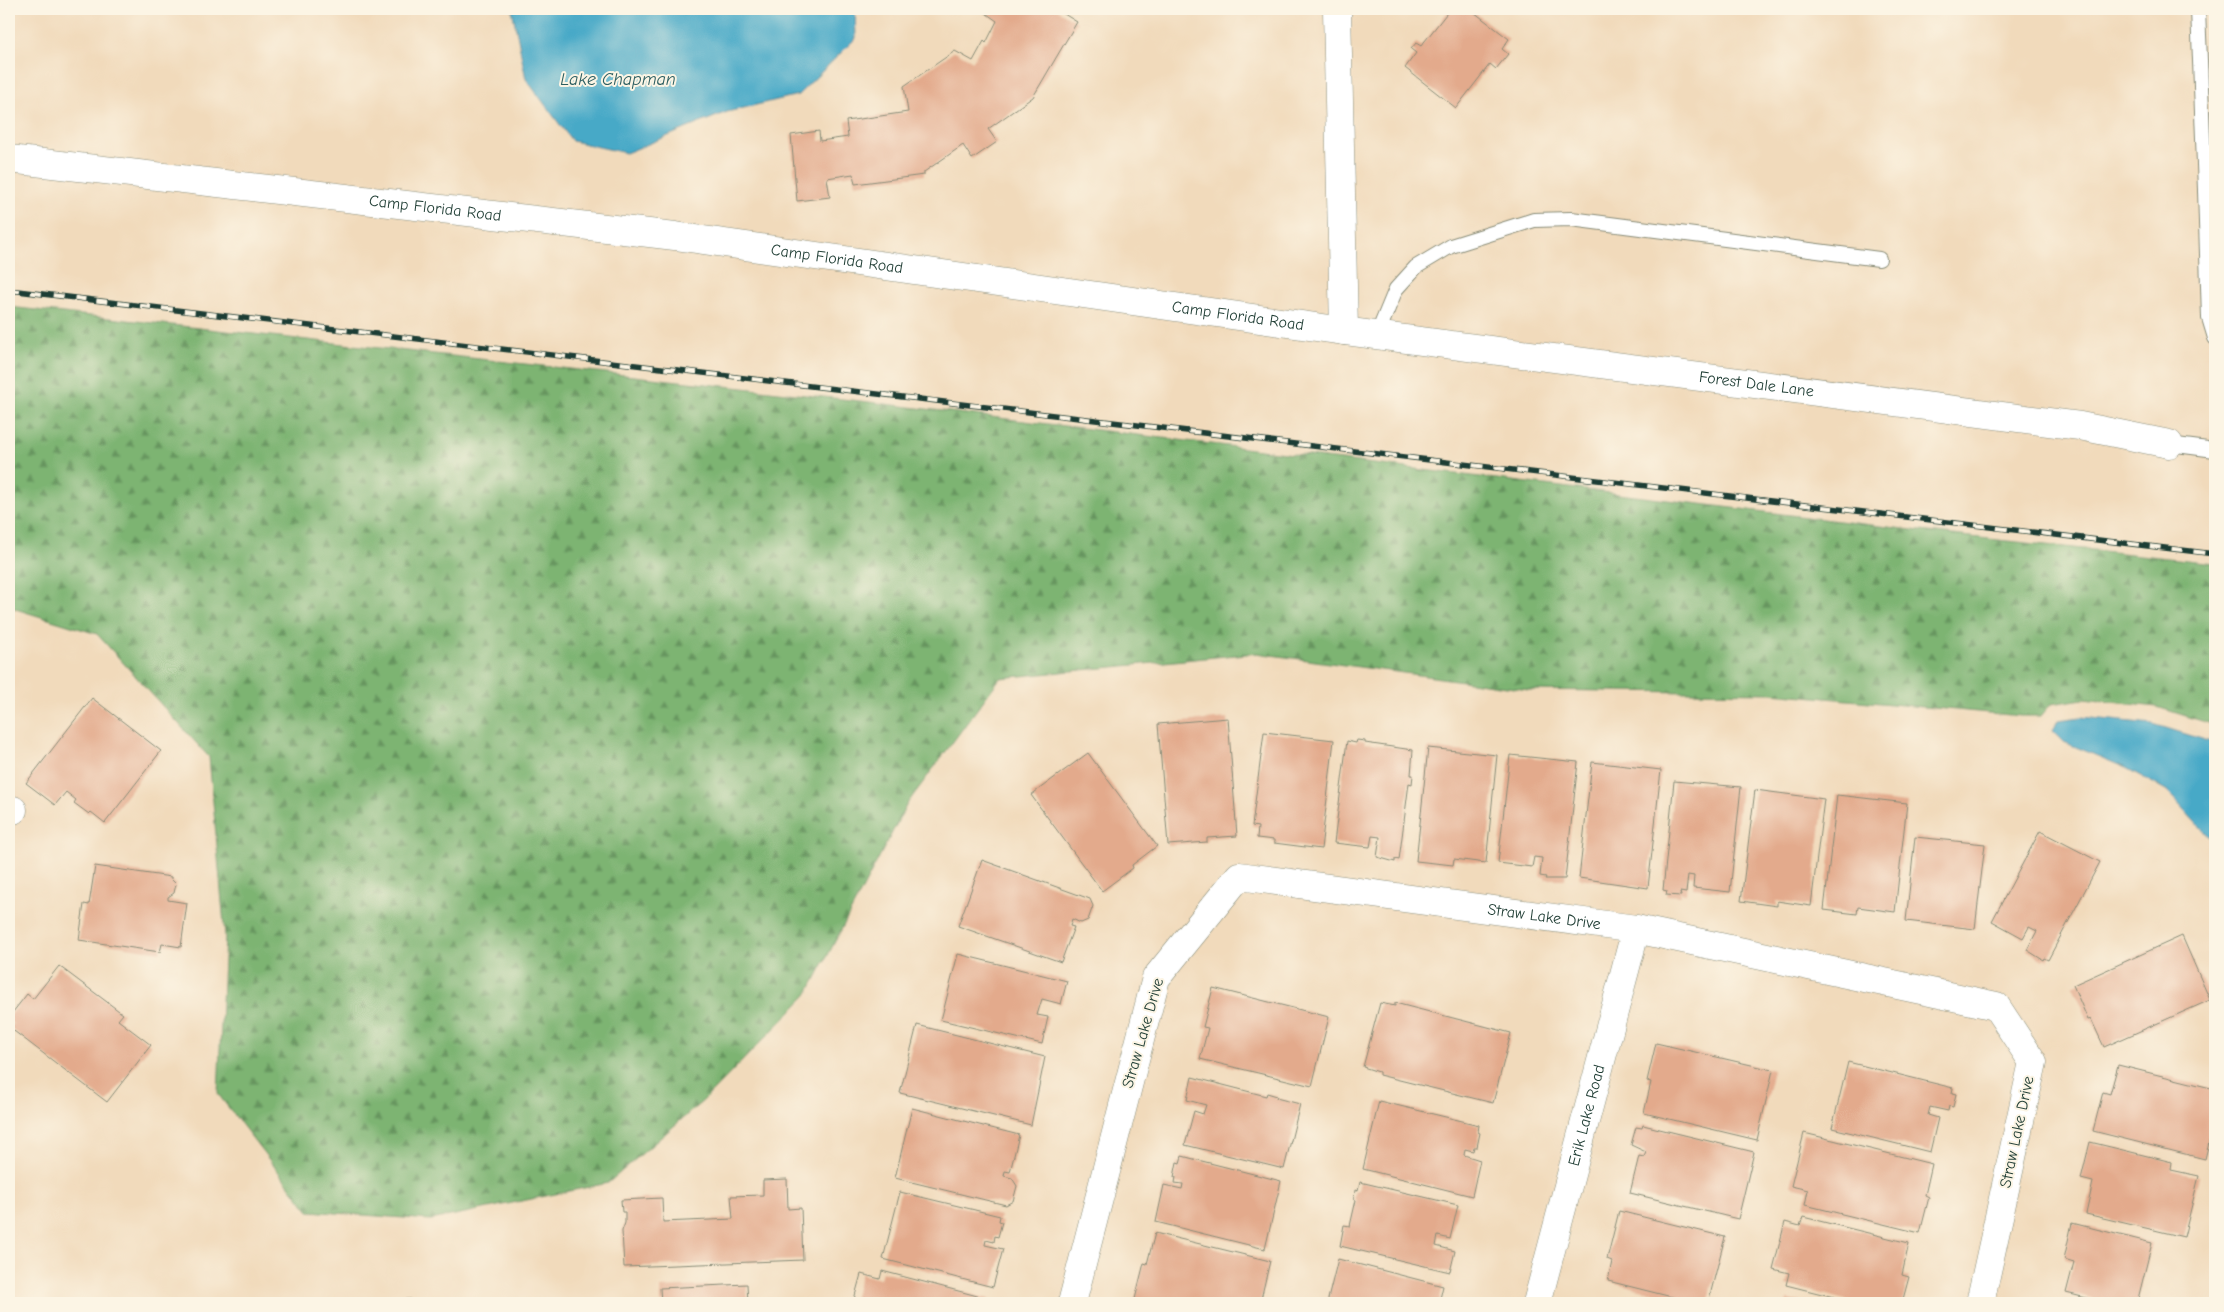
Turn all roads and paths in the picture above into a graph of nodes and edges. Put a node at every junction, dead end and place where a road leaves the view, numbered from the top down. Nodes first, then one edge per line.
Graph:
1 (1337, 9) edge
2 (2198, 9) edge
3 (9, 159) edge
4 (2210, 192) edge
5 (1879, 259) dead end
6 (1344, 331) junction
7 (1377, 335) junction
8 (2215, 338) edge
9 (2169, 444) joint
10 (2215, 450) edge
11 (1636, 929) junction
12 (1072, 1303) edge
13 (1537, 1303) edge
14 (1980, 1303) edge

1 - 6 street
2 - 4 lane
3 - 6 street, Camp Florida Road
4 - 8 lane
5 - 7 lane
6 - 7 street, Forest Dale Lane
7 - 9 street, Forest Dale Lane
9 - 10 lane
11 - 12 street, Straw Lake Drive
11 - 13 street, Erik Lake Road
11 - 14 street, Straw Lake Drive

